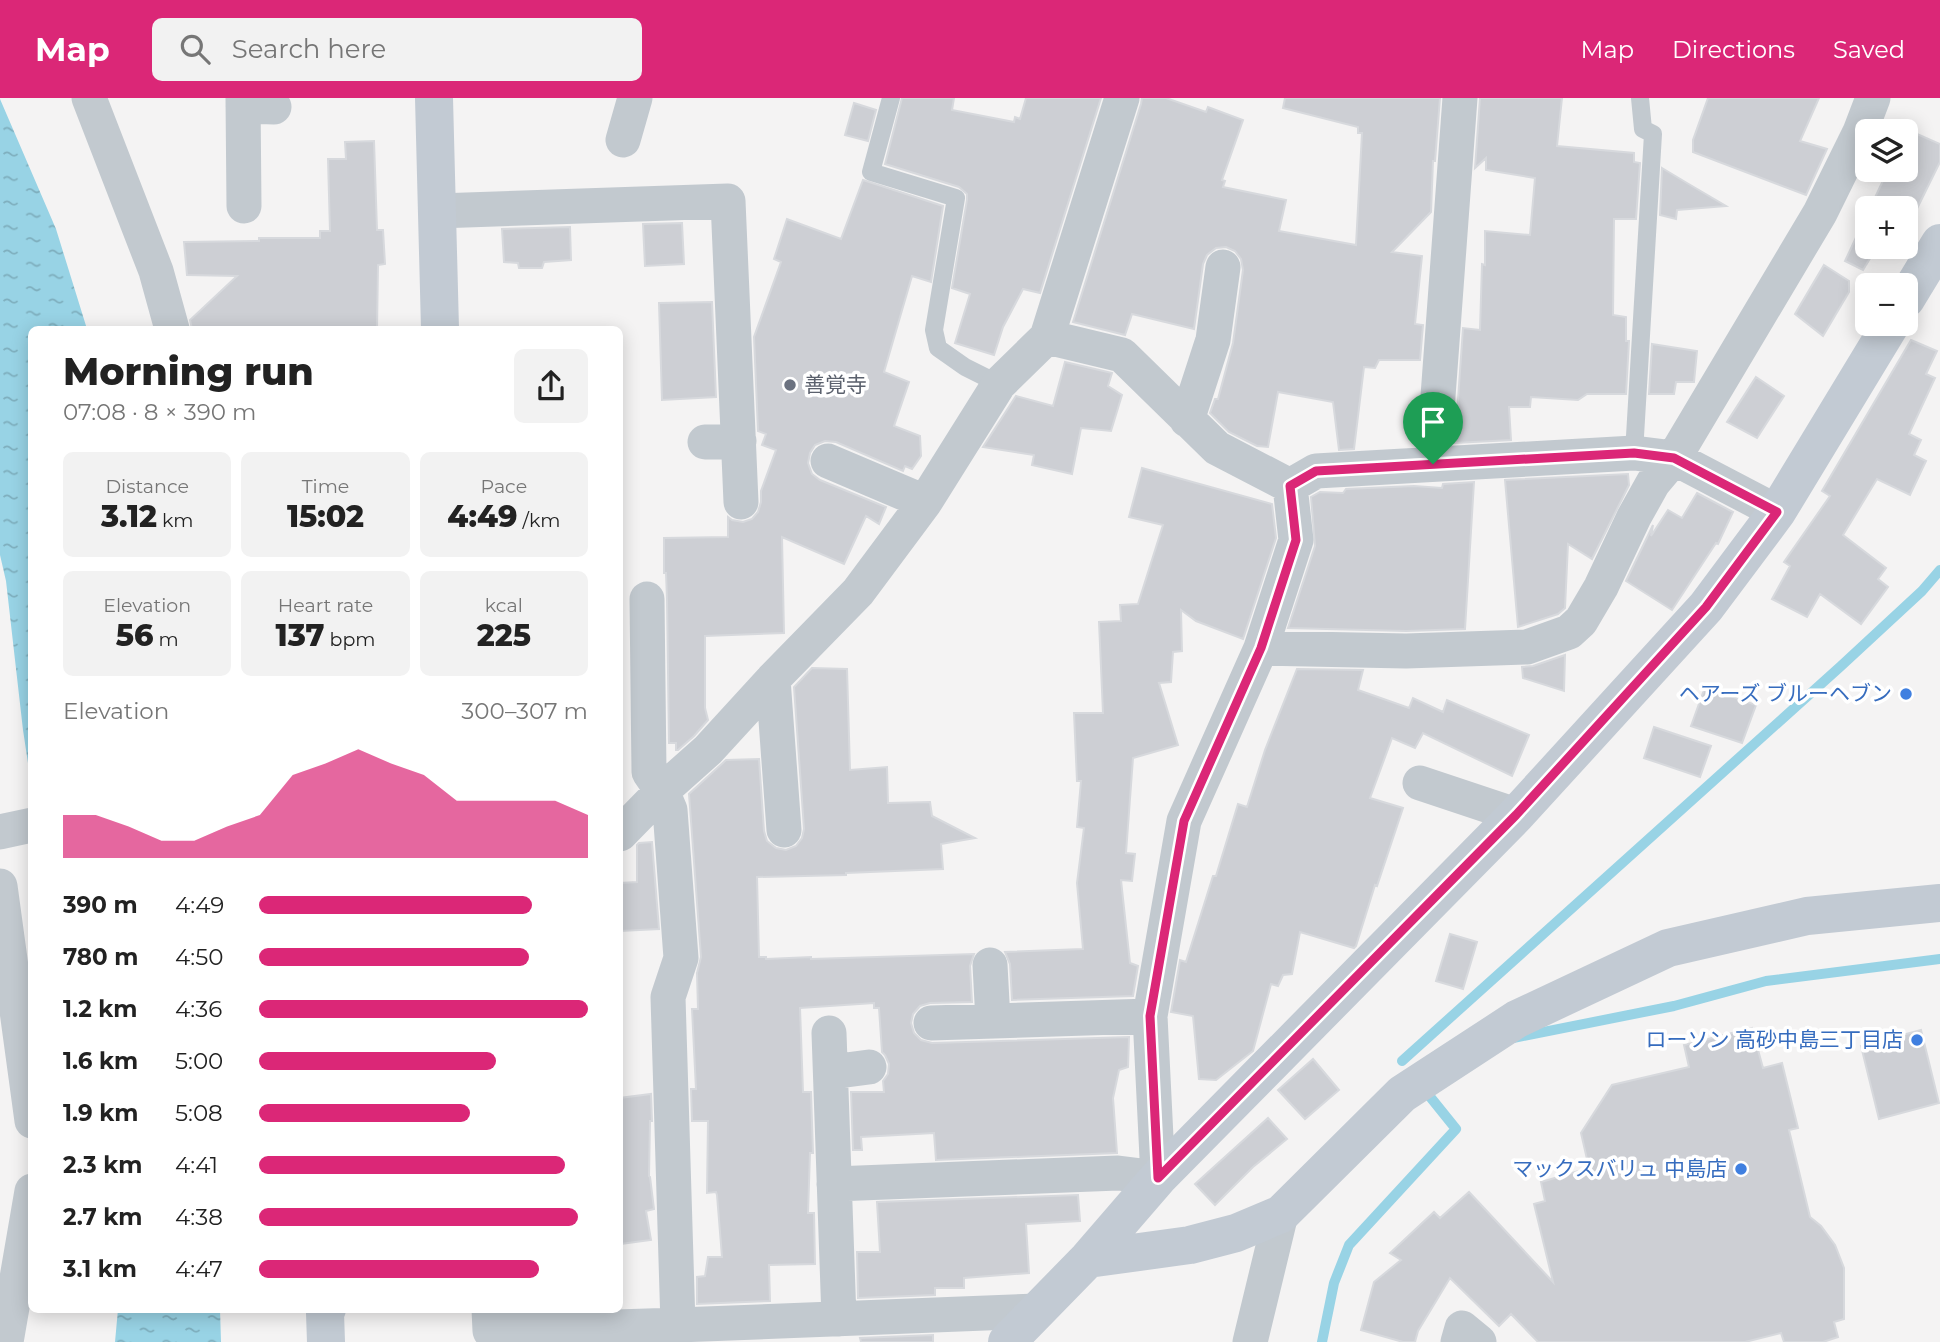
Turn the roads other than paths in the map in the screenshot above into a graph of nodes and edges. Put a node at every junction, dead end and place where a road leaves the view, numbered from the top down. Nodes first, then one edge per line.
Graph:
1 (89, 98) edge
2 (435, 98) edge
3 (635, 98) edge
4 (891, 98) edge
5 (1122, 98) edge
6 (1460, 98) edge
7 (1640, 98) edge
8 (1873, 98) edge
9 (253, 104) edge
10 (624, 139) dead end
11 (244, 206) dead end
12 (437, 211) junction
13 (1940, 243) edge
14 (1223, 267) dead end
15 (1918, 279) edge
16 (171, 326) edge
17 (440, 326) edge
18 (1884, 336) edge
19 (1047, 337) junction
20 (999, 384) junction
21 (1187, 420) junction
22 (1634, 453) junction
23 (1674, 458) junction
24 (828, 461) dead end
25 (1433, 464) junction
26 (1290, 486) junction
27 (741, 502) dead end
28 (925, 502) junction
29 (1777, 512) junction
30 (647, 599) dead end
31 (1261, 648) junction
32 (773, 679) junction
33 (1420, 783) dead end
34 (662, 791) junction
35 (1516, 815) junction
36 (28, 826) edge
37 (784, 830) dead end
38 (623, 831) edge
39 (0, 832) edge
40 (0, 887) edge
41 (1940, 903) edge
42 (990, 965) dead end
43 (1150, 1016) junction
44 (993, 1021) junction
45 (931, 1023) dead end
46 (829, 1033) dead end
47 (869, 1068) dead end
48 (831, 1072) junction
49 (28, 1092) edge
50 (1158, 1178) junction
51 (834, 1184) junction
52 (28, 1214) edge
53 (1281, 1214) junction
54 (1088, 1259) junction
55 (1037, 1311) junction
56 (489, 1313) edge
57 (839, 1319) junction
58 (678, 1325) junction
59 (6, 1342) edge
60 (1007, 1342) edge
61 (1251, 1342) edge
62 (1458, 1342) edge
63 (1479, 1342) edge

1 - 16 street
2 - 12 main road
3 - 10 street
4 - 20 lane
5 - 19 street
6 - 25 street
7 - 22 lane
8 - 23 street
9 - 11 street
12 - 17 main road
12 - 27 street
13 - 15 main road
14 - 21 street
18 - 29 main road
19 - 20 street
19 - 21 street
20 - 28 street
21 - 26 street
22 - 23 street
22 - 25 street
23 - 29 street
23 - 31 street
24 - 28 street
25 - 26 street
26 - 31 street
28 - 32 street
29 - 35 main road
30 - 34 street
31 - 43 street
32 - 34 street
32 - 37 street
33 - 35 street
34 - 38 street
34 - 58 street
35 - 50 main road
36 - 39 street
40 - 49 street
41 - 53 main road
42 - 44 street
43 - 44 street
43 - 50 street
44 - 45 street
46 - 48 street
47 - 48 street
48 - 51 street
50 - 51 street
50 - 54 main road
51 - 57 street
52 - 59 street
53 - 54 main road
53 - 61 street
54 - 55 main road
55 - 57 street
55 - 60 main road
56 - 58 street
57 - 58 street
62 - 63 street

